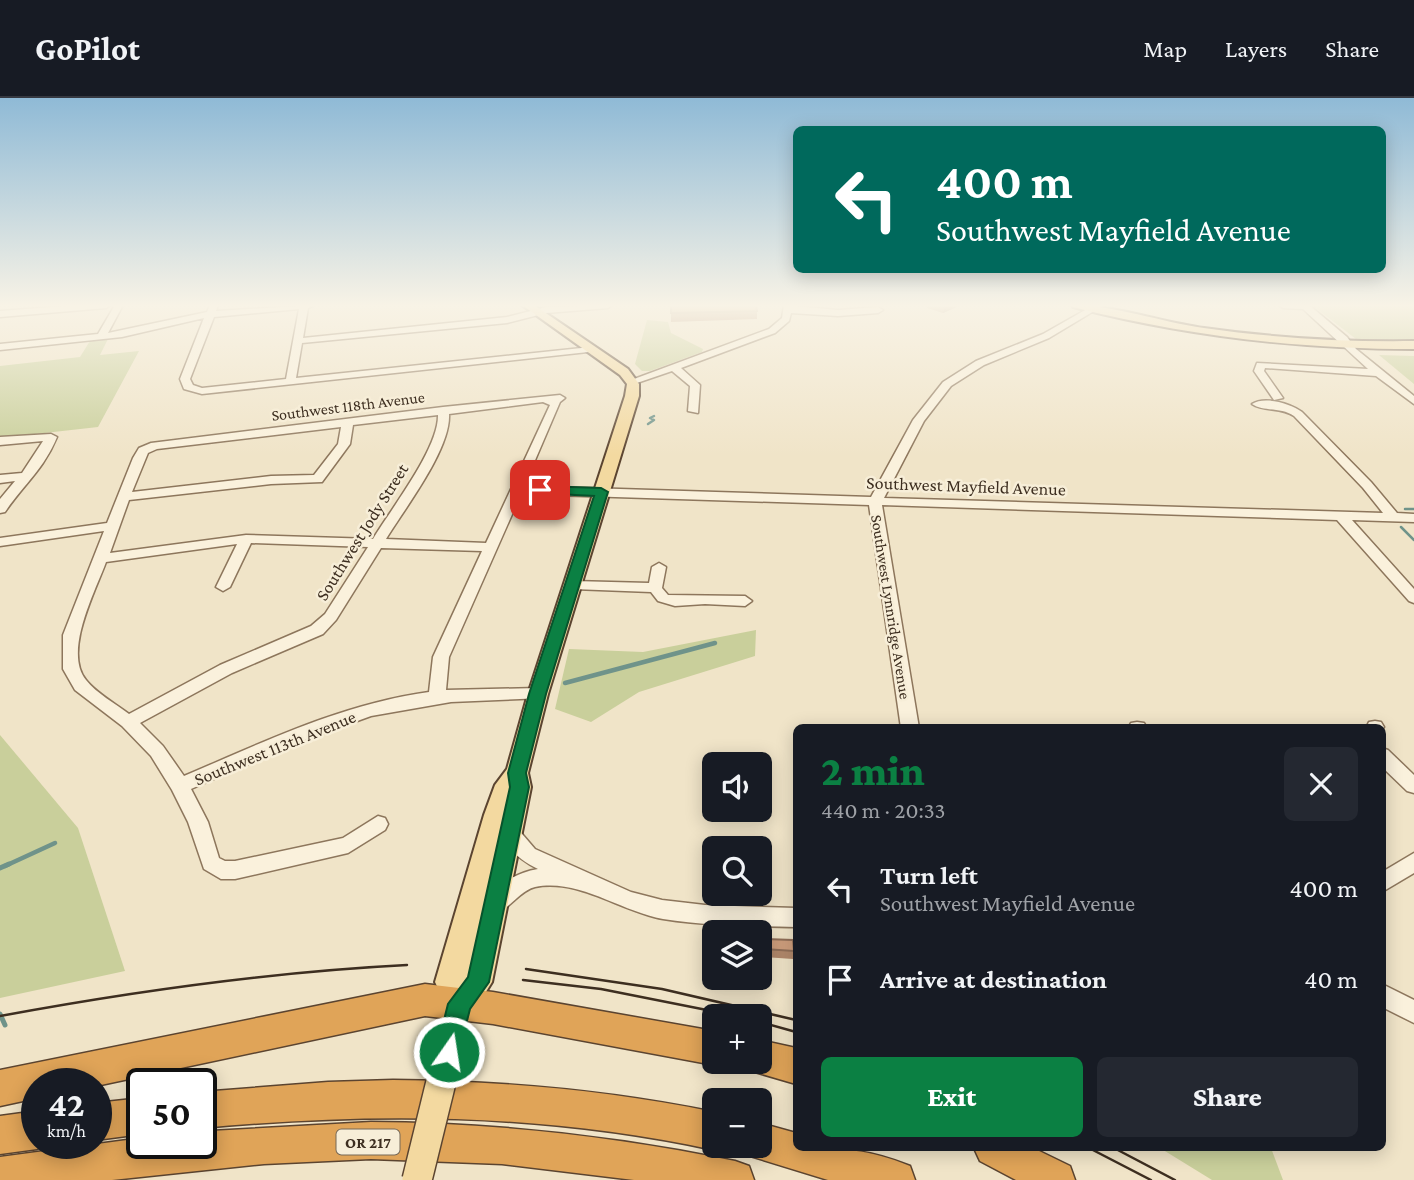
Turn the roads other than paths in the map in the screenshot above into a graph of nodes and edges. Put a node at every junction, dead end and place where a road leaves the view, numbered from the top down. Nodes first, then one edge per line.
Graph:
1 (194, 355) edge
2 (295, 355) edge
3 (531, 355) edge
4 (598, 355) edge
5 (708, 355) edge
6 (998, 355) edge
7 (1360, 355) edge
8 (675, 368) junction
9 (1380, 373) junction
10 (631, 382) junction
11 (290, 383) junction
12 (1278, 398) dead end
13 (1414, 401) edge
14 (1257, 404) dead end
15 (443, 410) junction
16 (694, 411) dead end
17 (348, 422) junction
18 (0, 441) edge
19 (29, 476) junction
20 (0, 479) edge
21 (516, 489) junction
22 (601, 492) junction
23 (125, 497) junction
24 (875, 501) junction
25 (0, 509) edge
26 (1340, 515) junction
27 (1393, 517) junction
28 (1414, 518) edge
29 (113, 526) junction
30 (246, 539) junction
31 (0, 542) edge
32 (377, 542) junction
33 (492, 547) junction
34 (101, 558) junction
35 (659, 567) dead end
36 (573, 584) junction
37 (223, 587) dead end
38 (655, 588) junction
39 (1414, 598) edge
40 (745, 601) dead end
41 (538, 694) junction
42 (437, 697) junction
43 (128, 722) junction
44 (910, 724) edge
45 (1386, 759) edge
46 (517, 773) junction
47 (180, 786) junction
48 (1414, 786) edge
49 (377, 824) dead end
50 (510, 834) junction
51 (1414, 862) edge
52 (1386, 880) edge
53 (579, 881) junction
54 (494, 905) junction
55 (793, 918) edge
56 (1386, 997) edge
57 (1414, 1012) edge
58 (457, 1016) junction
59 (702, 1047) edge
60 (772, 1061) edge
61 (793, 1065) edge
62 (0, 1088) edge
63 (217, 1109) edge
64 (702, 1128) edge
65 (21, 1132) edge
66 (0, 1135) edge
67 (772, 1145) edge
68 (999, 1151) edge
69 (0, 1176) edge
70 (417, 1180) edge
71 (735, 1180) edge
72 (896, 1180) edge
73 (1056, 1180) edge

1 - 11 street
2 - 11 street
3 - 11 street
4 - 10 main road
5 - 8 street
6 - 24 street, Southwest Lynnridge Avenue
7 - 9 street
8 - 10 street
8 - 16 street
9 - 12 street
9 - 13 street
10 - 22 main road
14 - 27 street
15 - 17 street, Southwest 118th Avenue
15 - 21 street, Southwest 118th Avenue
15 - 32 street, Southwest Jody Street
17 - 23 street, Southwest 118th Avenue
17 - 23 street
18 - 19 street
19 - 20 street
19 - 25 street
21 - 22 street, Southwest Mayfield Avenue
21 - 33 street
22 - 24 street, Southwest Mayfield Avenue
22 - 36 main road
23 - 29 street
24 - 26 street, Southwest Mayfield Avenue
24 - 44 street, Southwest Lynnridge Avenue
26 - 27 street, Southwest Mayfield Avenue
26 - 39 street
27 - 28 street, Southwest Mayfield Avenue
29 - 31 street
29 - 34 street
30 - 32 street
30 - 34 street
30 - 37 street
32 - 33 street
32 - 43 street, Southwest Jody Street
33 - 42 street
34 - 43 street
35 - 38 street
36 - 38 street
36 - 41 main road
38 - 40 street
41 - 42 street, Southwest 113th Avenue
41 - 46 main road
42 - 47 street, Southwest 113th Avenue
43 - 47 street
45 - 48 street
46 - 50 main road
46 - 58 main road
47 - 49 street
50 - 53 street
50 - 54 main road
51 - 52 street
53 - 54 street
53 - 55 street
54 - 58 main road
56 - 57 street
58 - 59 highway
58 - 62 highway
58 - 70 main road, bridge
60 - 61 highway
63 - 64 highway
65 - 66 highway
67 - 72 highway
68 - 73 highway
69 - 71 highway, OR 217

